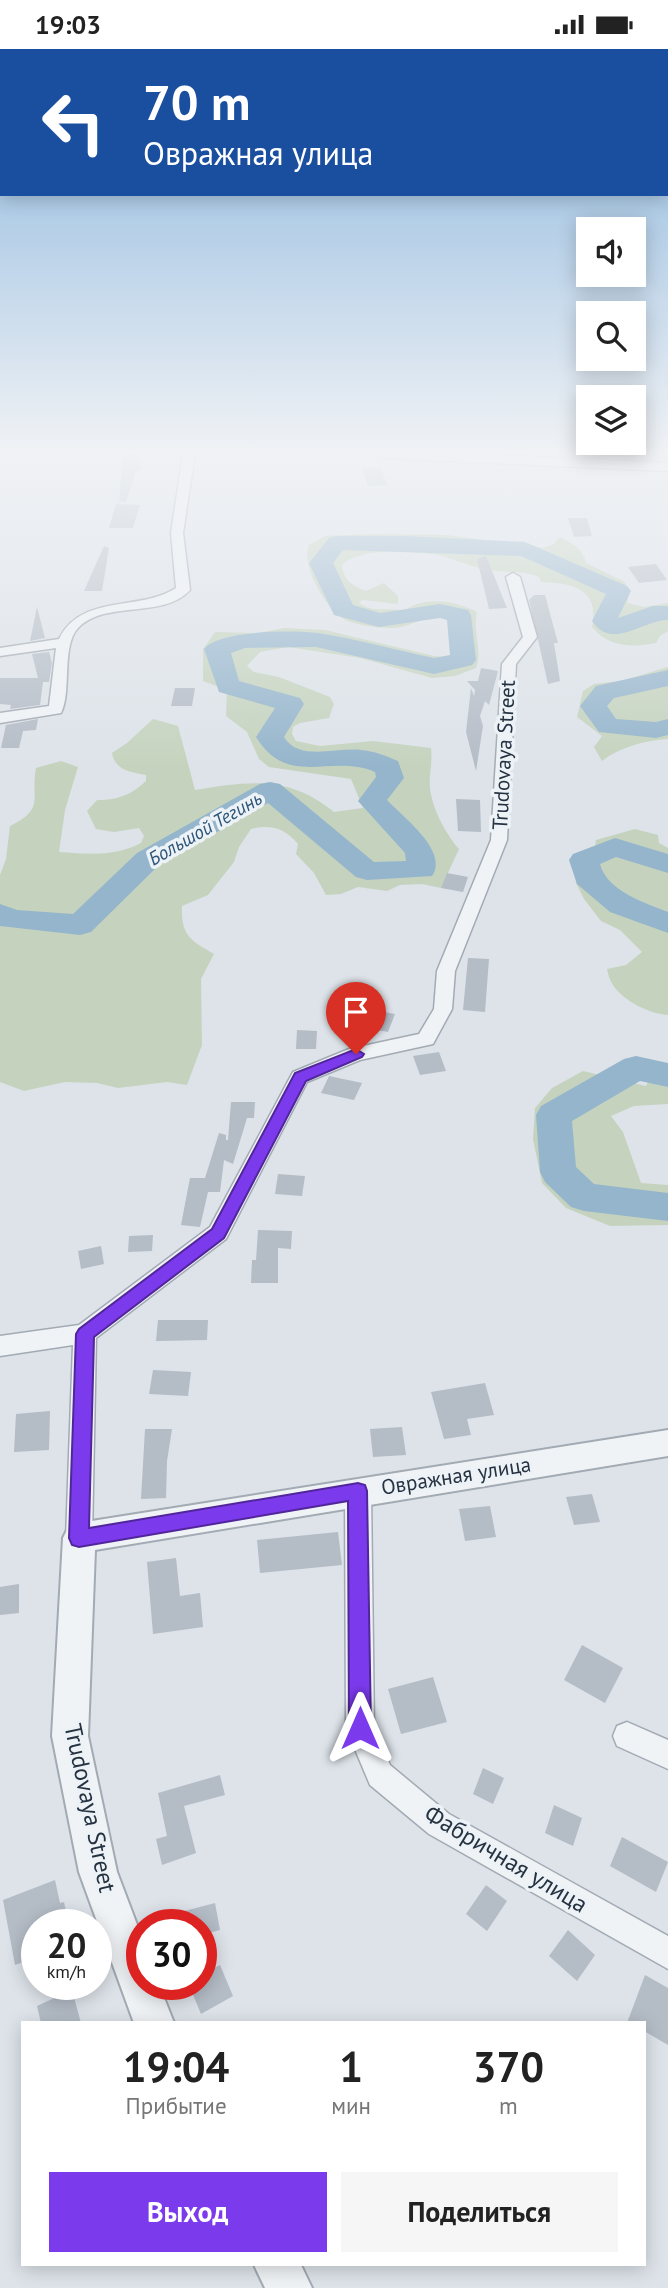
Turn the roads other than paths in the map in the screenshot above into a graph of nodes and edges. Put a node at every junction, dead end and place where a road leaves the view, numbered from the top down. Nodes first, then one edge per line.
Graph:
1 (180, 558) edge
2 (513, 577) dead end
3 (64, 642) junction
4 (0, 652) edge
5 (0, 718) edge
6 (85, 1334) junction
7 (0, 1346) edge
8 (668, 1443) edge
9 (358, 1491) junction
10 (79, 1538) junction
11 (626, 1737) dead end
12 (668, 1755) edge
13 (668, 1953) edge
14 (153, 2021) edge
15 (277, 2266) edge
16 (290, 2288) edge

1 - 3 street
2 - 6 street, Trudovaya Street
3 - 4 street
3 - 5 street
6 - 7 street, Trudovaya Street
6 - 10 street, Trudovaya Street
8 - 9 street, Овражная улица
9 - 10 street, Овражная улица
9 - 13 street, Фабричная улица
10 - 14 street, Trudovaya Street
11 - 12 street
15 - 16 street

